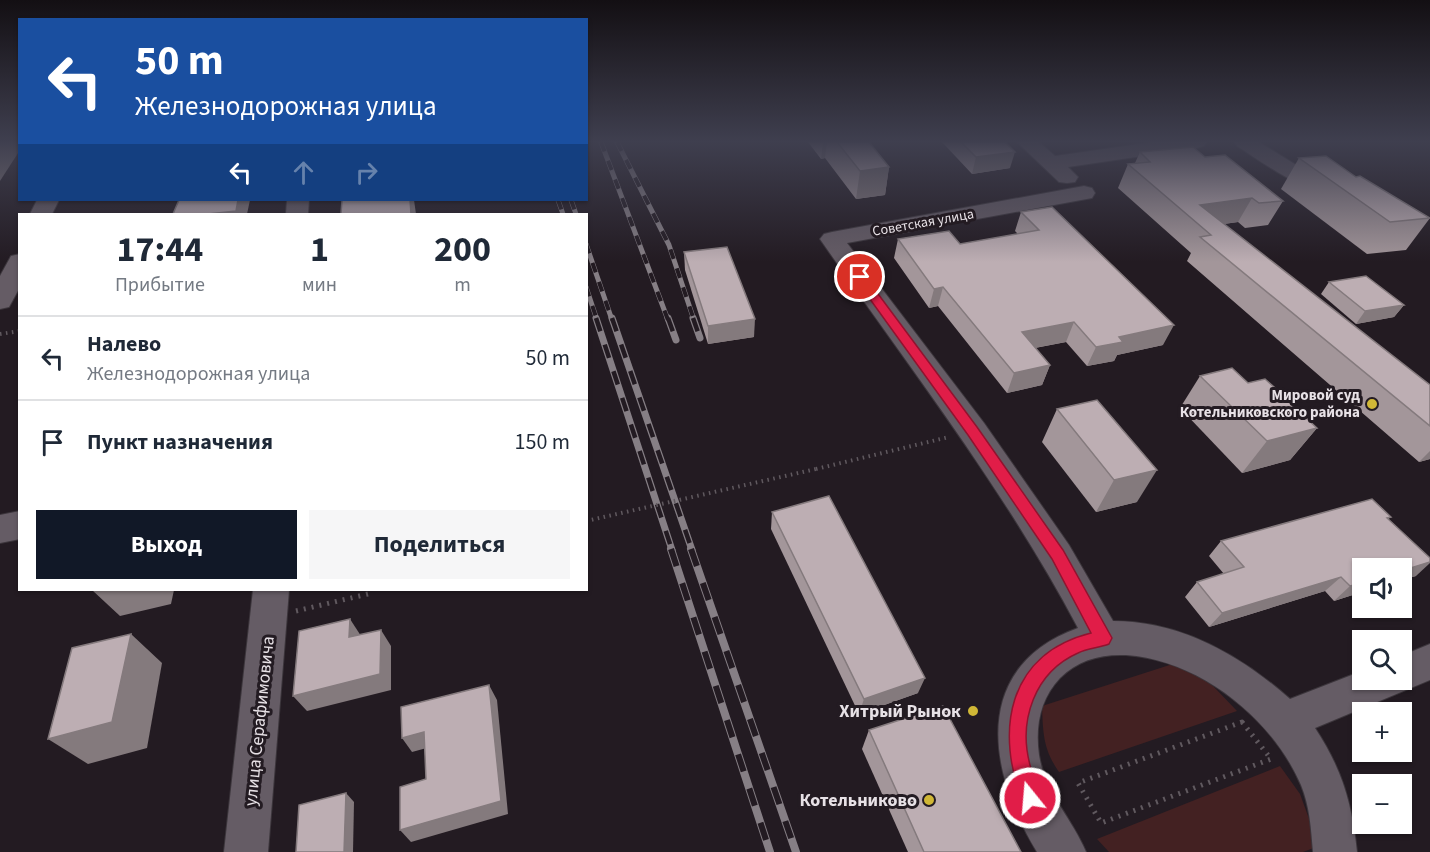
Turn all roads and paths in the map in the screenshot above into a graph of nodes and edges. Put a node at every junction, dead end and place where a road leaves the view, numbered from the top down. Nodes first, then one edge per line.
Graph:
1 (1072, 182) edge
2 (1321, 182) edge
3 (1348, 200) edge
4 (18, 265) edge
5 (0, 301) edge
6 (18, 331) edge
7 (0, 334) edge
8 (973, 431) junction
9 (588, 521) edge
10 (18, 525) edge
11 (0, 529) edge
12 (372, 591) edge
13 (270, 604) edge
14 (1103, 638) junction
15 (1430, 662) edge
16 (1412, 669) edge
17 (1362, 690) edge
18 (1283, 721) junction
19 (1242, 722) joint
20 (246, 852) edge
21 (1064, 852) edge
22 (1335, 852) edge

1 - 8 street, Советская улица
2 - 3 street
4 - 5 street
6 - 7 path
8 - 9 path, bridge
8 - 14 street
10 - 11 street
12 - 13 path
13 - 20 street, улица Серафимовича
14 - 18 street
14 - 21 street
15 - 16 street
17 - 18 street
18 - 22 street
19 - 19 path

